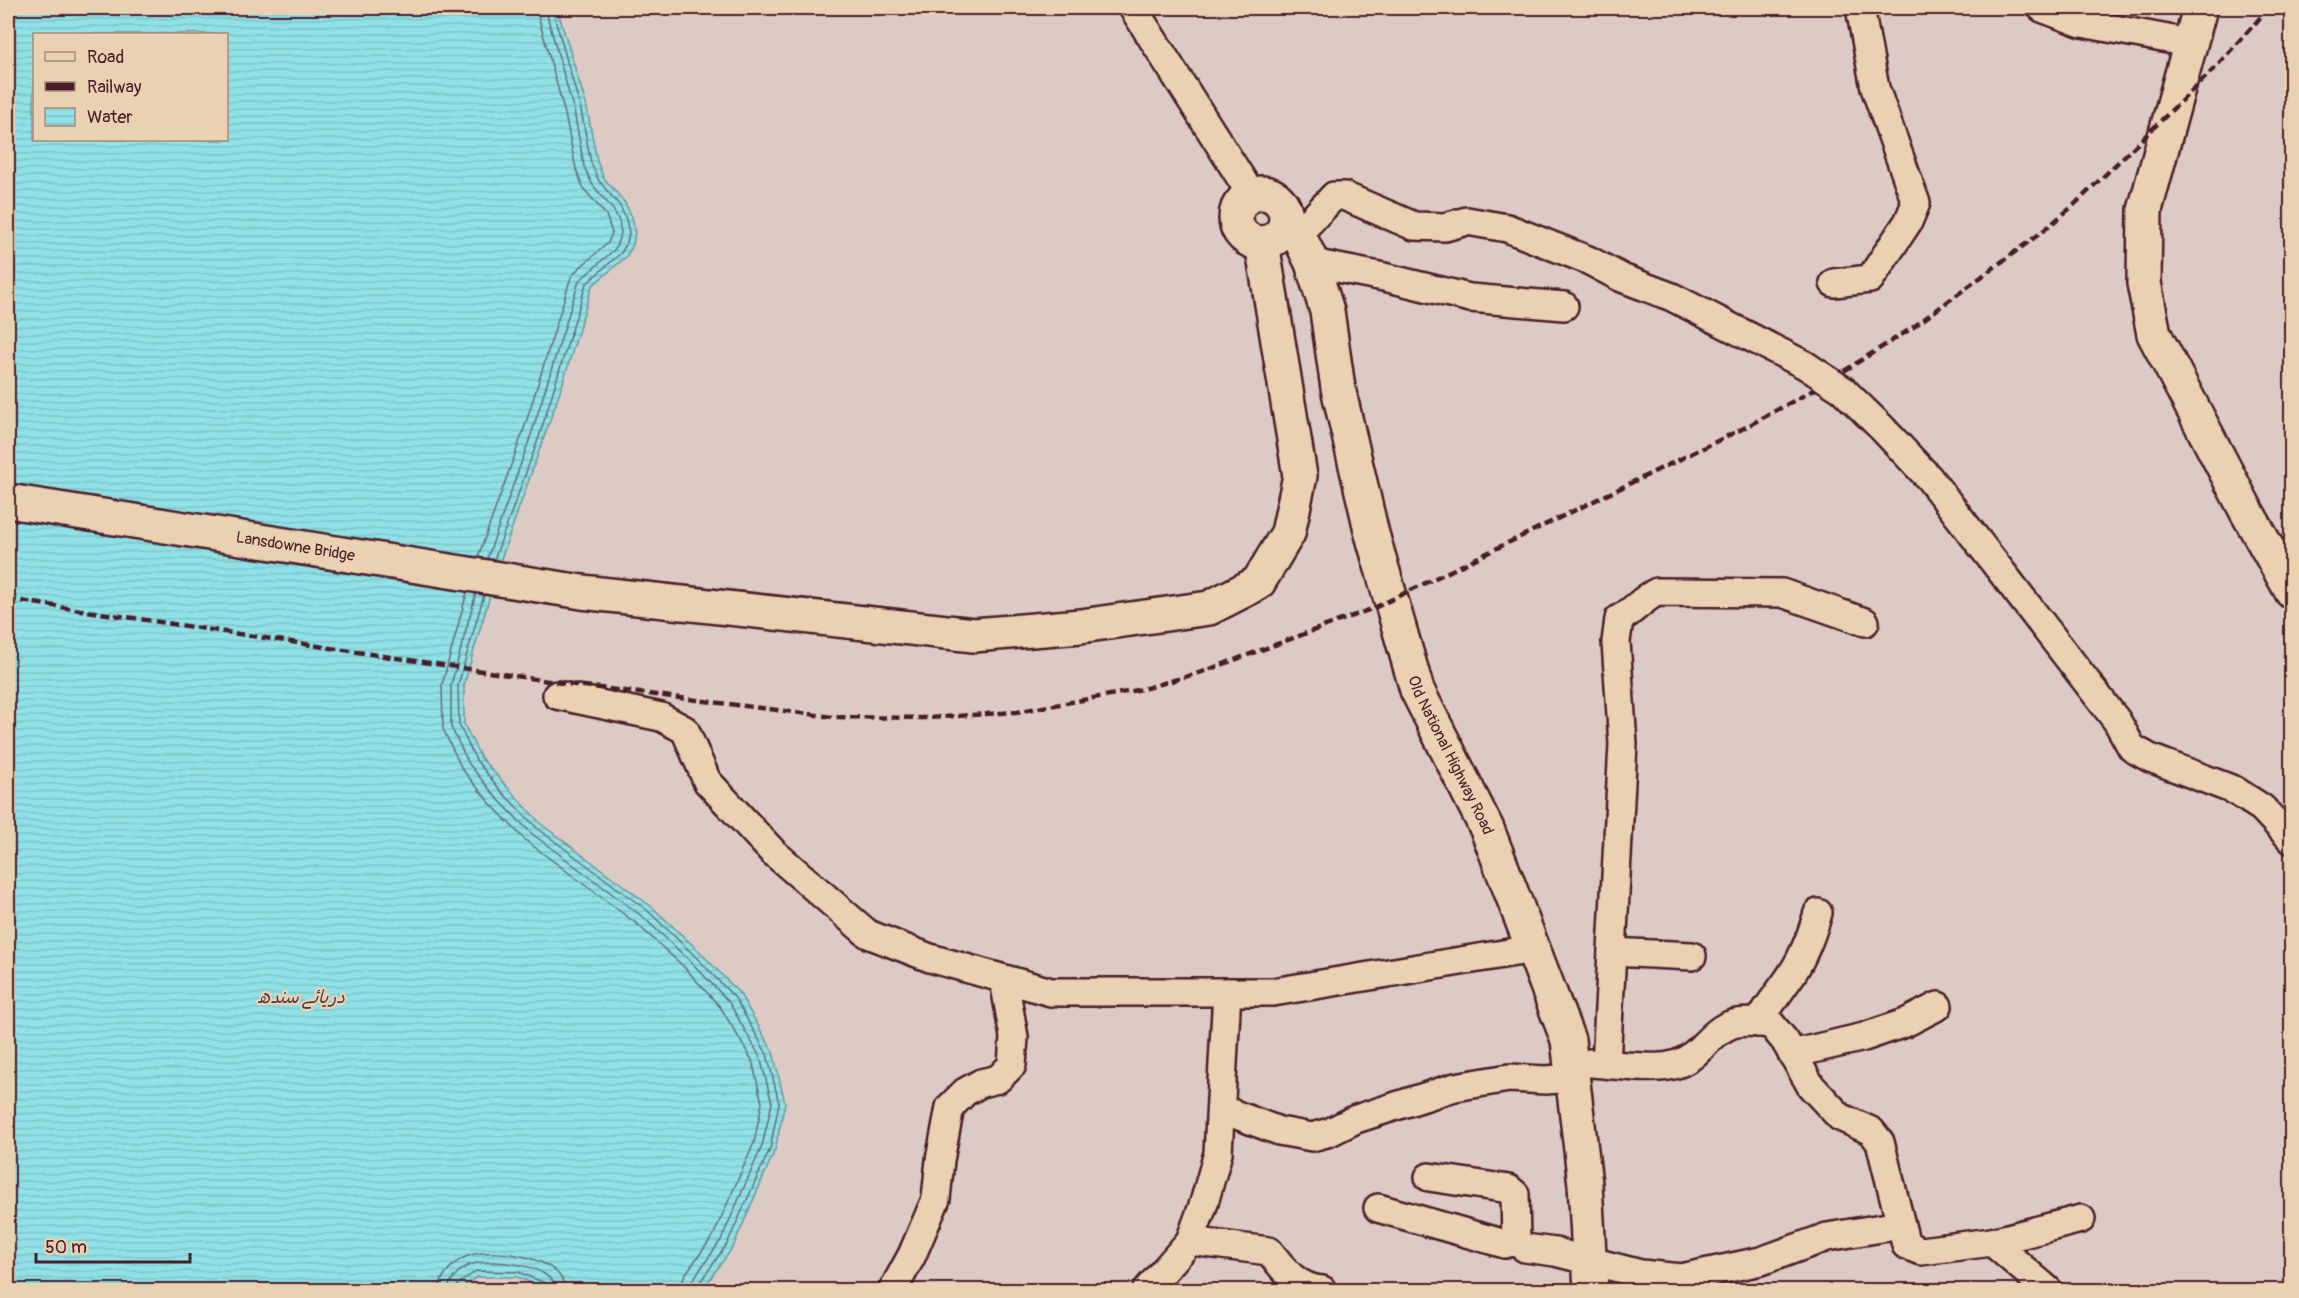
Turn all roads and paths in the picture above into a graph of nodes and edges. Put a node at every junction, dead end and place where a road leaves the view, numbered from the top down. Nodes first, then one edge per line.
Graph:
1 (1133, 8) edge
2 (1860, 8) edge
3 (2042, 8) edge
4 (2200, 8) edge
5 (2218, 8) edge
6 (2189, 43) junction
7 (1251, 194) junction
8 (1282, 234) junction
9 (1312, 263) junction
10 (1834, 283) dead end
11 (1564, 306) dead end
12 (8, 501) edge
13 (2292, 557) edge
14 (2292, 592) edge
15 (1865, 622) dead end
16 (557, 695) dead end
17 (2292, 840) edge
18 (1818, 913) dead end
19 (1533, 949) junction
20 (1612, 952) junction
21 (1692, 956) dead end
22 (1004, 980) junction
23 (1227, 992) junction
24 (1938, 1006) dead end
25 (1758, 1023) junction
26 (1792, 1054) junction
27 (1606, 1064) junction
28 (1572, 1070) junction
29 (1221, 1109) junction
30 (1429, 1177) dead end
31 (1378, 1208) dead end
32 (2081, 1219) dead end
33 (1900, 1225) junction
34 (1516, 1240) junction
35 (1190, 1241) junction
36 (1992, 1242) junction
37 (1590, 1276) edge
38 (893, 1290) edge
39 (1147, 1290) edge
40 (1322, 1290) edge
41 (2048, 1290) edge

1 - 7 street
2 - 10 street
3 - 6 street
4 - 6 main road
5 - 13 main road
6 - 14 main road
7 - 8 main road
7 - 8 main road
8 - 9 main road, Old National Highway Road
8 - 12 main road, Lansdowne Bridge
8 - 17 street, bridge
9 - 11 street
9 - 19 main road, Old National Highway Road
15 - 20 street
16 - 22 street
18 - 25 street
19 - 23 street
19 - 28 main road, Old National Highway Road
20 - 21 street
20 - 27 street
22 - 23 street
22 - 38 street
23 - 29 street
24 - 26 street
25 - 26 street
25 - 27 street
26 - 33 street
27 - 28 street
28 - 29 street
28 - 37 main road, Old National Highway Road
29 - 35 street
30 - 34 street
31 - 34 street
32 - 36 street
33 - 36 street
33 - 37 street
34 - 37 street
35 - 39 street
35 - 40 street
36 - 41 street

